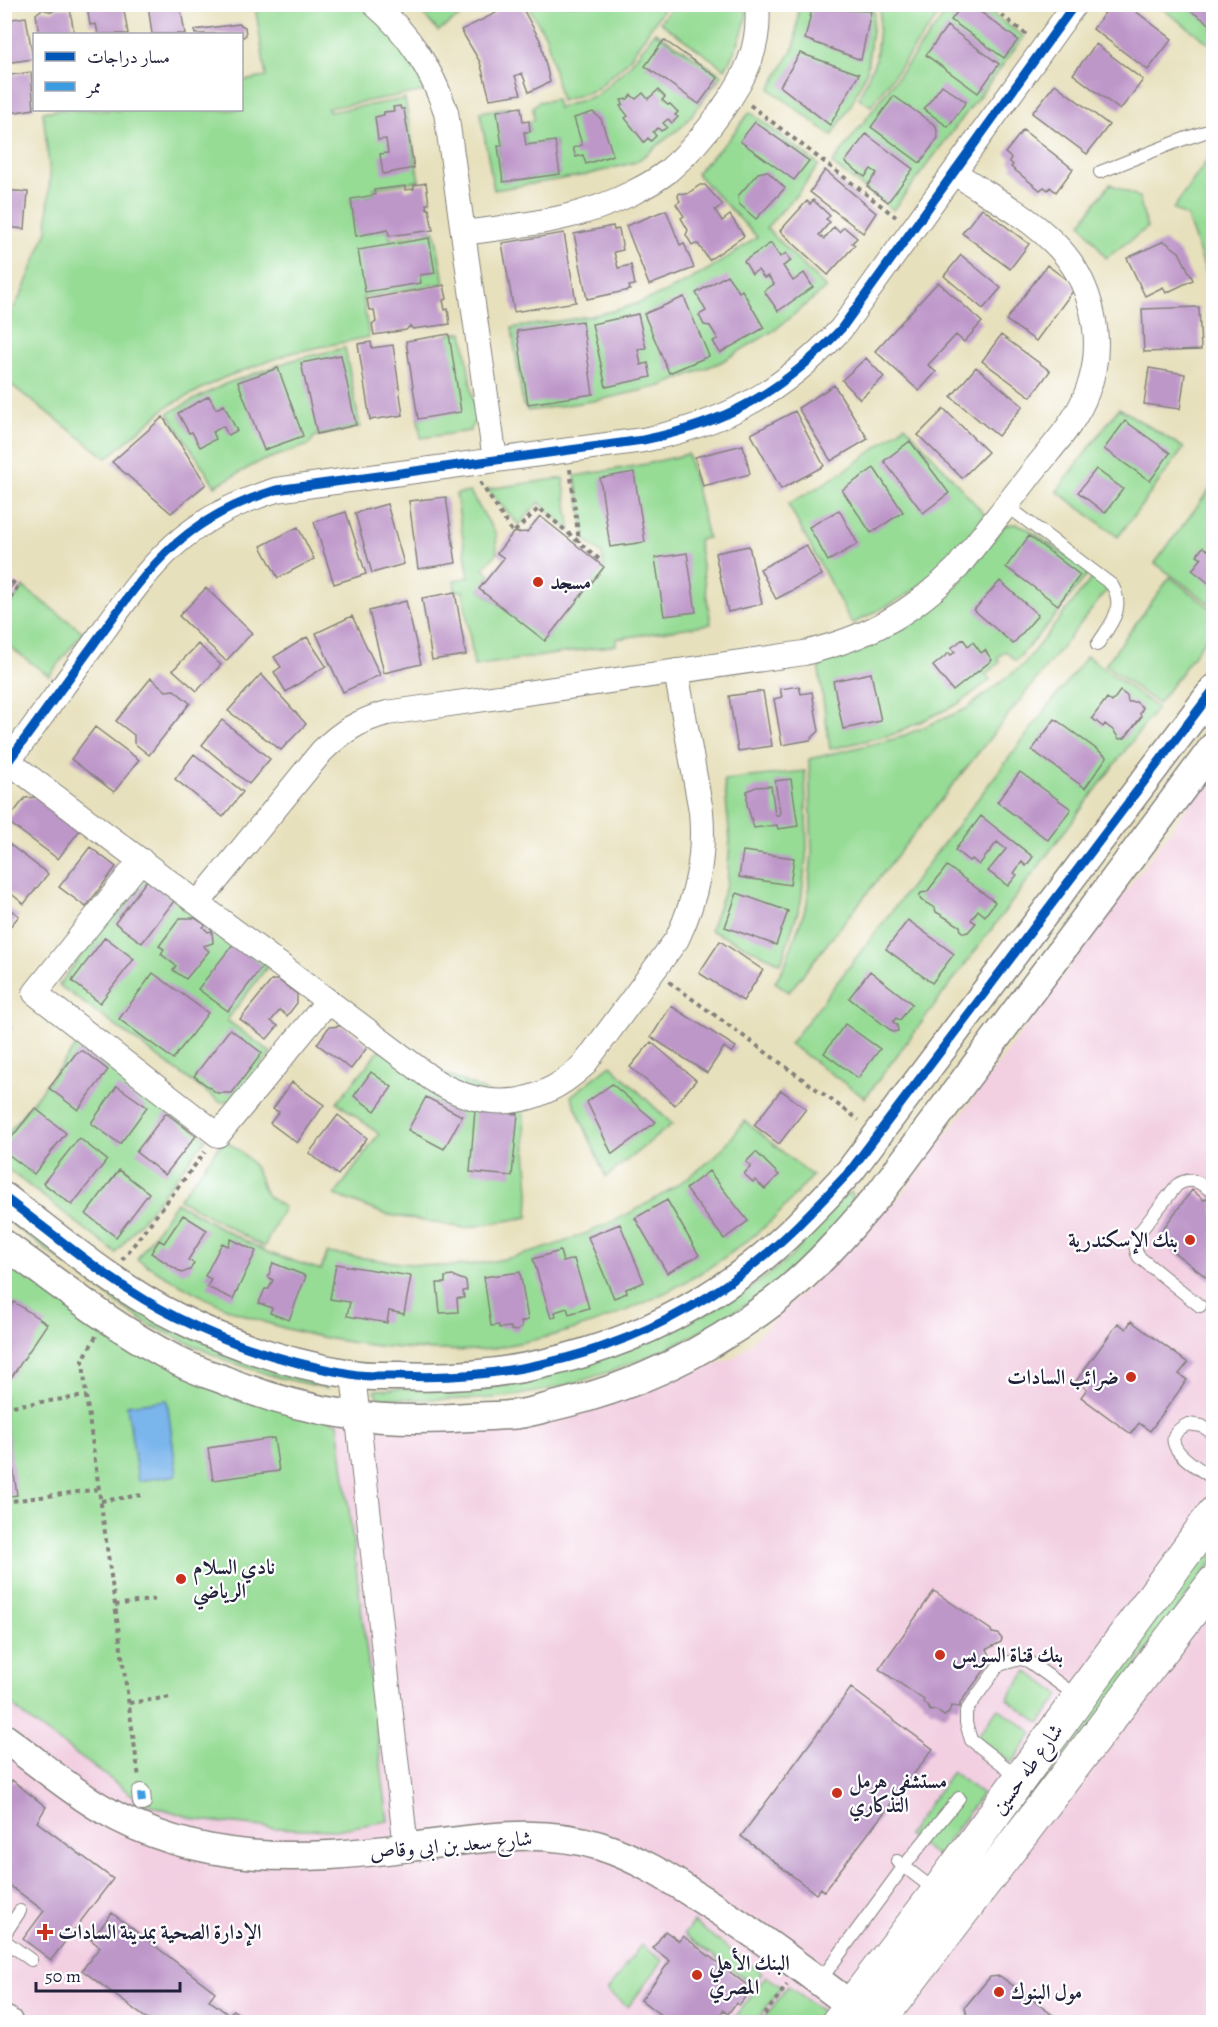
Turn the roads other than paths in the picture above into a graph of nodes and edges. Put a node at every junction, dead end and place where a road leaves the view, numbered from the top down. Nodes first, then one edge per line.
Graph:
1 (374, 4) edge
2 (757, 4) edge
3 (1075, 4) edge
4 (1214, 129) edge
5 (1100, 172) dead end
6 (955, 173) junction
7 (464, 233) junction
8 (495, 460) junction
9 (1006, 505) junction
10 (1097, 645) dead end
11 (676, 671) junction
12 (1214, 689) edge
13 (1214, 746) edge
14 (7, 764) edge
15 (141, 860) junction
16 (198, 903) junction
17 (328, 1001) junction
18 (850, 1171) junction
19 (880, 1192) junction
20 (1214, 1193) edge
21 (4, 1197) edge
22 (4, 1244) edge
23 (1200, 1306) dead end
24 (353, 1375) junction
25 (357, 1416) junction
26 (1214, 1434) edge
27 (1214, 1479) edge
28 (1214, 1513) edge
29 (1214, 1582) edge
30 (1079, 1697) junction
31 (4, 1738) edge
32 (1020, 1778) junction
33 (959, 1798) dead end
34 (406, 1848) junction
35 (900, 1864) junction
36 (937, 1892) junction
37 (20, 1911) dead end
38 (4, 1935) edge
39 (4, 1940) edge
40 (31, 1960) dead end
41 (809, 1975) junction
42 (860, 2018) edge

1 - 7 street
2 - 7 street
3 - 6 street
4 - 5 lane
6 - 8 street
6 - 9 street
7 - 8 street
8 - 14 street
9 - 10 lane
9 - 11 street
11 - 16 street
11 - 17 street
12 - 18 street
13 - 19 street
14 - 15 street
15 - 16 street
15 - 17 street
16 - 17 street
18 - 19 street
18 - 24 street
19 - 25 street
20 - 23 lane
21 - 24 street
22 - 25 street
24 - 25 street
25 - 34 street
26 - 27 lane
28 - 30 main road, شارع طه حسين
29 - 42 main road, شارع طه حسين
30 - 32 main road, شارع طه حسين
30 - 32 lane
31 - 34 street, شارع سعد بن ابى وقاص
32 - 36 main road, شارع طه حسين
33 - 35 lane
34 - 41 street, شارع سعد بن ابى وقاص
35 - 36 lane
35 - 41 lane
36 - 42 main road, شارع طه حسين
37 - 38 lane
39 - 40 lane
41 - 42 street, شارع سعد بن ابى وقاص

